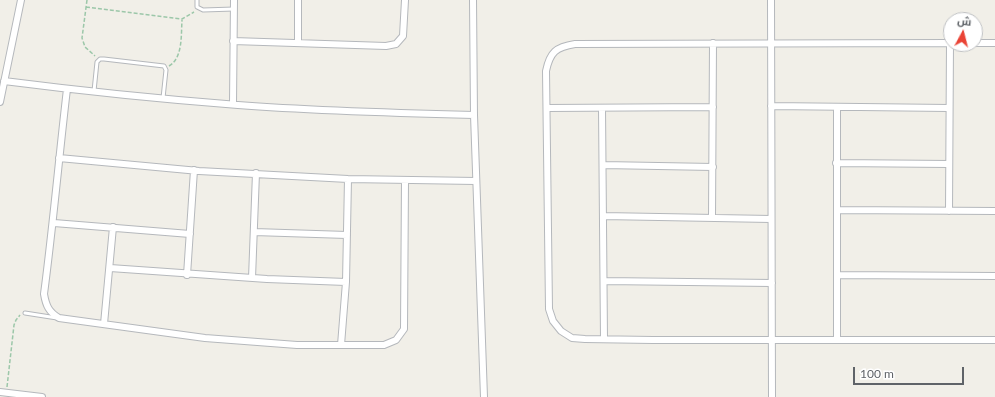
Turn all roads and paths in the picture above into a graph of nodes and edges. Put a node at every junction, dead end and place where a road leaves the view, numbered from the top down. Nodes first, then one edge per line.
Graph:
1 (21, 0) edge
2 (87, 0) edge
3 (197, 0) edge
4 (234, 0) edge
5 (298, 0) edge
6 (404, 0) edge
7 (473, 0) edge
8 (771, 0) edge
9 (197, 7) junction
10 (86, 8) junction
11 (234, 9) junction
12 (182, 19) junction
13 (233, 41) junction
14 (298, 43) junction
15 (713, 43) junction
16 (771, 43) junction
17 (943, 43) edge
18 (983, 43) edge
19 (995, 43) edge
20 (950, 52) edge
21 (100, 59) junction
22 (166, 68) junction
23 (4, 81) junction
24 (67, 89) junction
25 (94, 92) junction
26 (163, 98) junction
27 (0, 102) edge
28 (233, 104) junction
29 (771, 106) junction
30 (713, 107) junction
31 (837, 107) junction
32 (547, 108) junction
33 (602, 108) junction
34 (949, 108) junction
35 (474, 115) junction
36 (59, 158) junction
37 (836, 163) junction
38 (949, 164) junction
39 (603, 165) junction
40 (713, 167) junction
41 (194, 170) junction
42 (256, 173) junction
43 (348, 178) junction
44 (405, 180) junction
45 (476, 181) junction
46 (837, 210) junction
47 (949, 211) junction
48 (995, 211) edge
49 (603, 216) junction
50 (712, 218) junction
51 (771, 220) junction
52 (54, 223) junction
53 (113, 227) junction
54 (254, 232) junction
55 (190, 234) junction
56 (347, 235) junction
57 (110, 268) junction
58 (187, 275) junction
59 (837, 275) junction
60 (995, 276) edge
61 (252, 278) junction
62 (604, 281) junction
63 (346, 282) junction
64 (772, 283) junction
65 (25, 313) joint
66 (59, 318) junction
67 (104, 324) junction
68 (604, 339) junction
69 (772, 340) junction
70 (837, 340) junction
71 (995, 340) edge
72 (341, 345) junction
73 (3, 393) edge
74 (42, 397) edge
75 (484, 397) edge
76 (772, 397) edge

1 - 23 street
2 - 10 path
3 - 9 lane
4 - 11 street
5 - 14 street
6 - 14 street
7 - 35 street
8 - 16 street
9 - 11 lane
9 - 12 path
10 - 12 path
10 - 21 path
11 - 13 street
12 - 22 path
13 - 14 street
13 - 28 street
15 - 16 street
15 - 30 street
15 - 32 street
16 - 17 street
16 - 29 street
18 - 19 street
20 - 34 street
21 - 22 lane
21 - 25 lane
22 - 26 lane
23 - 24 street
23 - 27 street
24 - 25 street
24 - 36 street
25 - 26 street
26 - 28 street
28 - 35 street
29 - 31 street
29 - 51 street
30 - 33 street
30 - 40 street
31 - 34 street
31 - 37 street
32 - 33 street
32 - 68 street
33 - 39 street
34 - 38 street
35 - 45 street
36 - 41 street
36 - 52 street
37 - 38 street
37 - 46 street
38 - 47 street
39 - 40 street
39 - 49 street
40 - 50 street
41 - 42 street
41 - 55 street
42 - 43 street
42 - 54 street
43 - 44 street
43 - 56 street
44 - 45 street
44 - 72 street
45 - 75 street
46 - 47 street
46 - 59 street
47 - 48 street
49 - 50 street
49 - 62 street
50 - 51 street
51 - 64 street
52 - 53 street
52 - 66 street
53 - 55 street
53 - 57 street
54 - 56 street
54 - 61 street
55 - 58 street
56 - 63 street
57 - 58 street
57 - 67 street
58 - 61 street
59 - 60 street
59 - 70 street
61 - 63 street
62 - 64 street
62 - 68 street
63 - 72 street
64 - 69 street
65 - 66 lane
65 - 73 path
66 - 67 street
67 - 72 street
68 - 69 street
69 - 70 street
69 - 76 street
70 - 71 street
73 - 74 street

